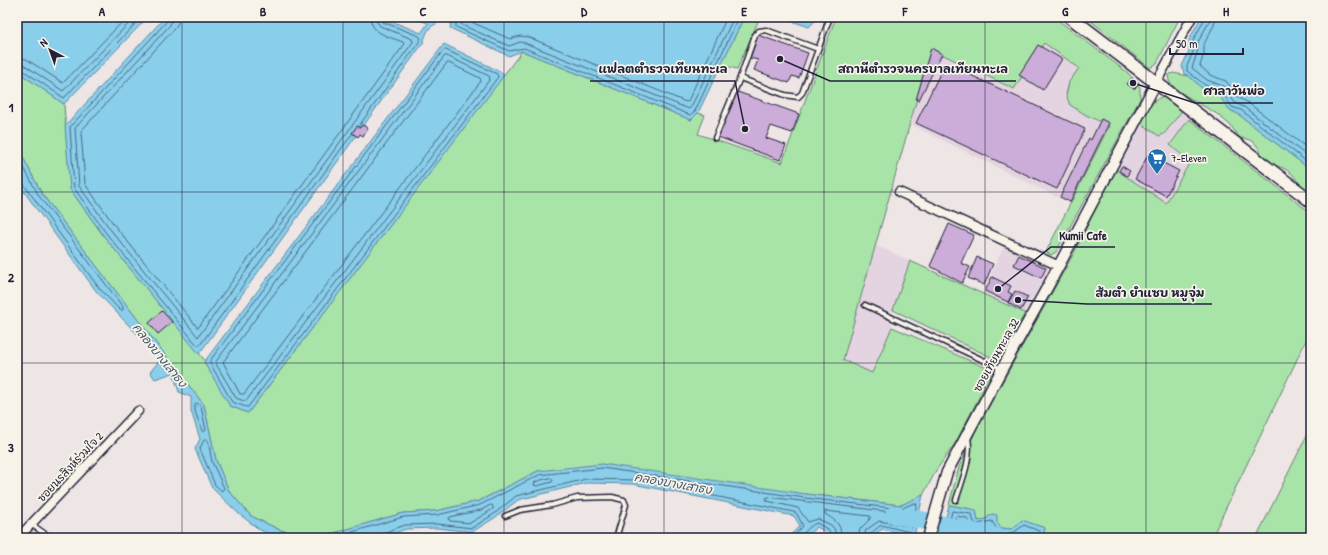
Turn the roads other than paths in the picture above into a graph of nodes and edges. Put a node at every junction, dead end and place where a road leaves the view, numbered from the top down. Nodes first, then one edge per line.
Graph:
1 (830, 17) edge
2 (1070, 17) edge
3 (1192, 17) edge
4 (818, 49) junction
5 (740, 78) junction
6 (1156, 83) junction
7 (715, 138) dead end
8 (899, 192) dead end
9 (1311, 201) edge
10 (1059, 266) junction
11 (865, 305) dead end
12 (1002, 369) junction
13 (138, 411) dead end
14 (967, 433) junction
15 (956, 500) dead end
16 (505, 516) dead end
17 (31, 524) junction
18 (18, 538) edge
19 (51, 538) edge
20 (616, 538) edge
21 (928, 538) edge

1 - 4 lane
2 - 6 main road
3 - 6 street
4 - 5 lane
4 - 5 lane
5 - 7 lane
6 - 9 main road
6 - 10 street, ซอยเทียนทะเล 32
8 - 10 street
10 - 12 street, ซอยเทียนทะเล 32
11 - 12 lane
12 - 14 street, ซอยเทียนทะเล 32
13 - 17 street, ซอยนรสิงห์ร่วมใจ 2
14 - 15 lane
14 - 21 street, ซอยเทียนทะเล 32
16 - 20 lane
17 - 18 street, ซอยนรสิงห์ร่วมใจ 2
17 - 19 lane

